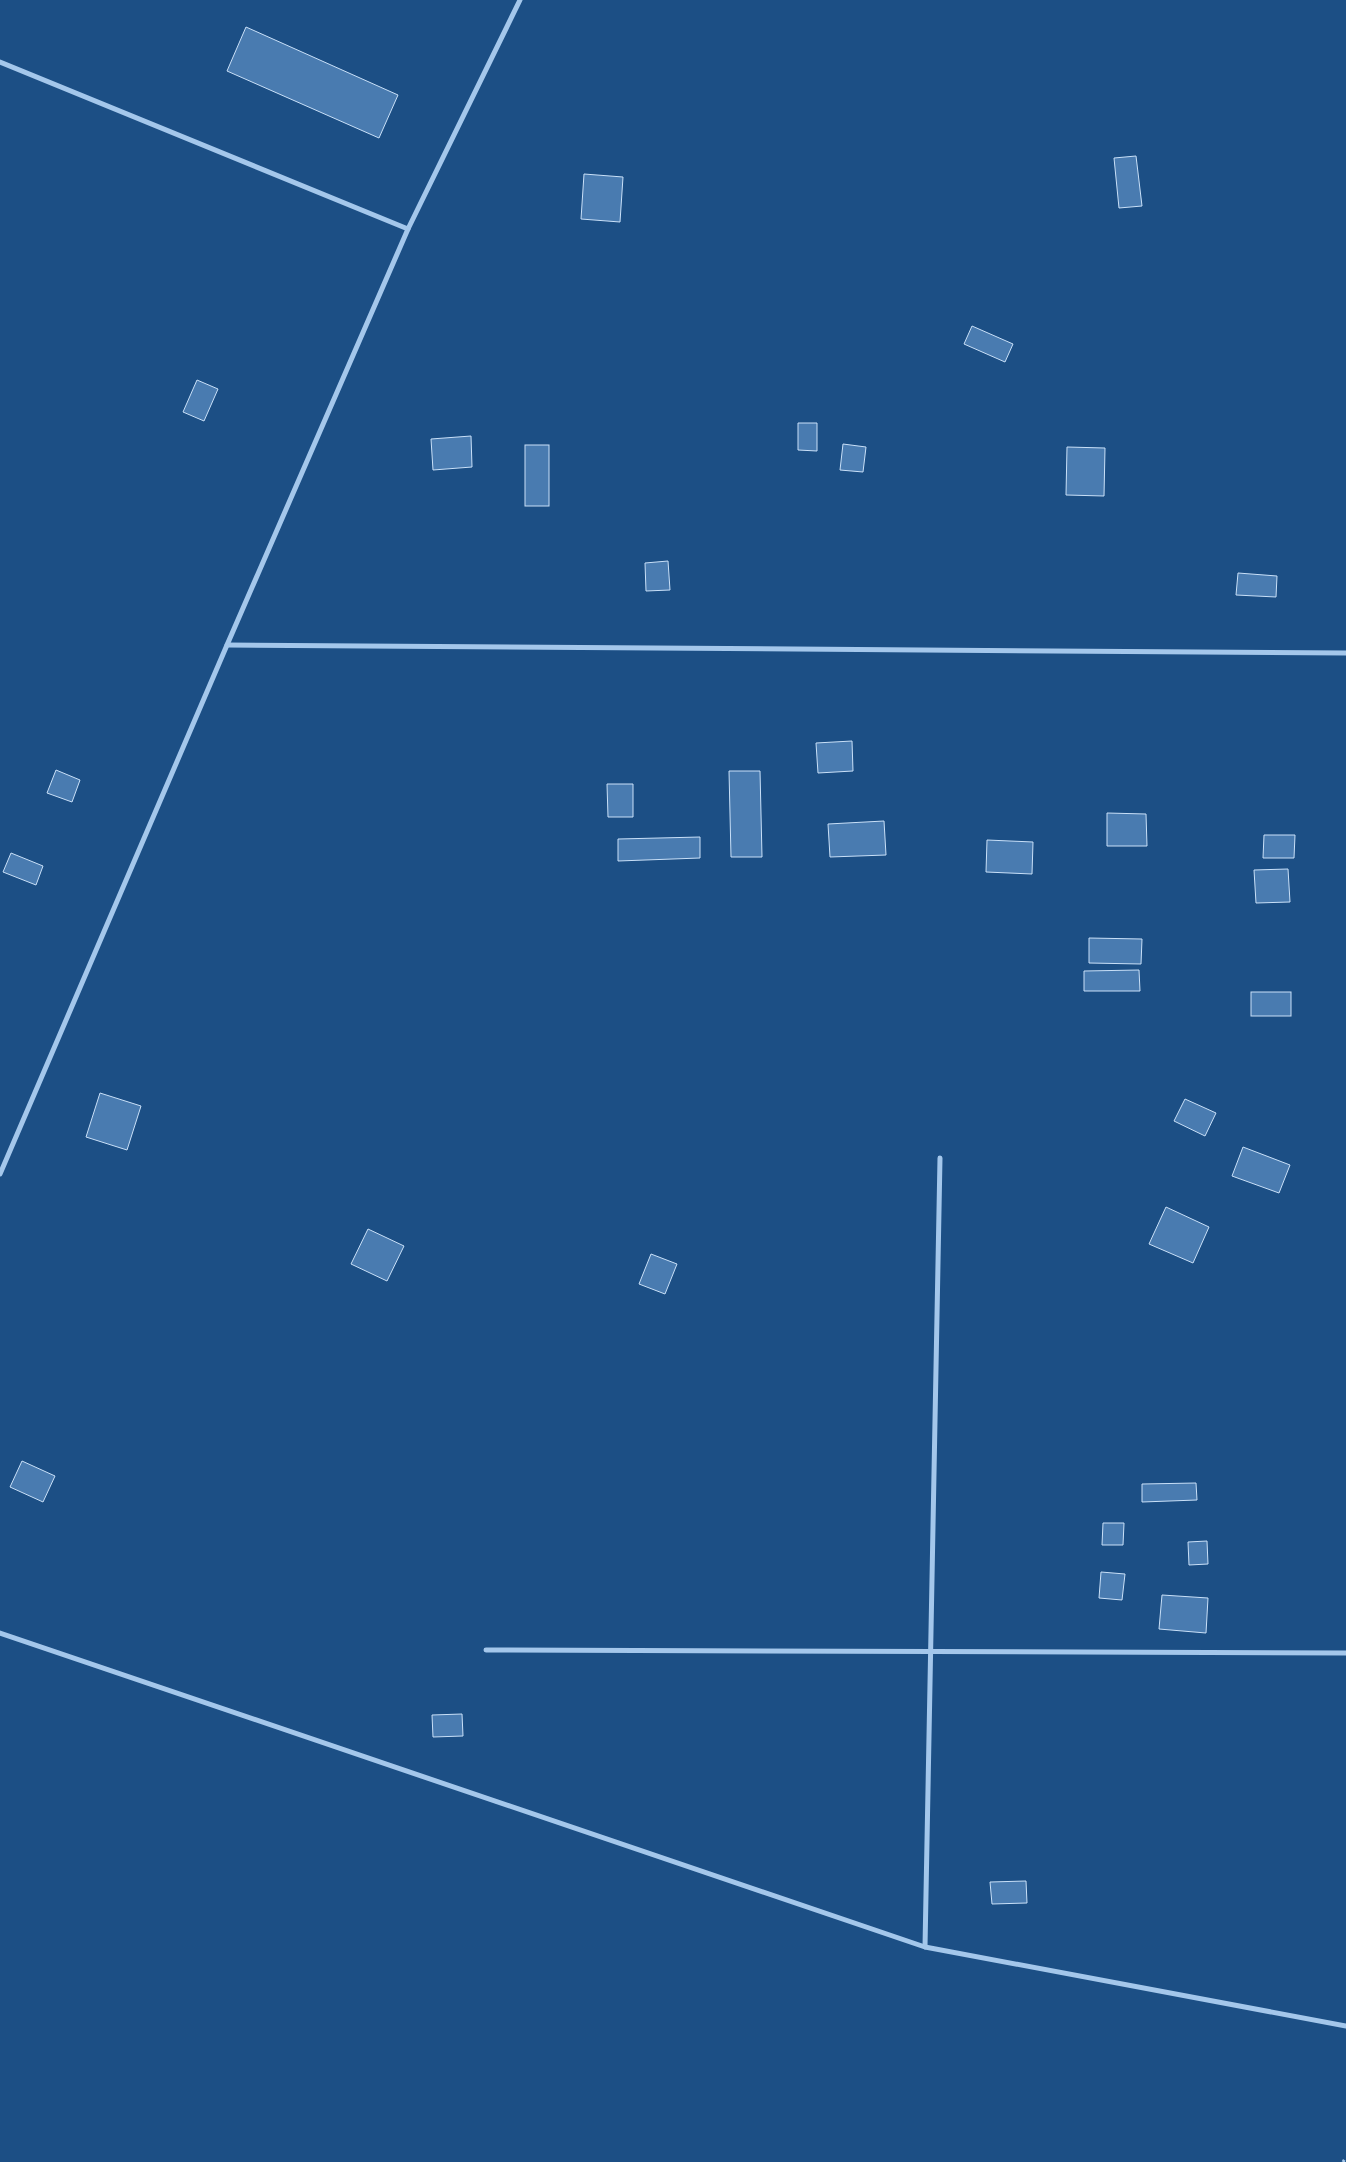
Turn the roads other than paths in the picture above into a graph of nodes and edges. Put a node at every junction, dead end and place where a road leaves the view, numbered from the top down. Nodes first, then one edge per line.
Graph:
1 (520, 0) edge
2 (0, 62) edge
3 (408, 229) junction
4 (227, 645) junction
5 (1346, 653) edge
6 (940, 1158) dead end
7 (0, 1174) edge
8 (0, 1633) edge
9 (486, 1650) dead end
10 (931, 1650) junction
11 (1346, 1653) edge
12 (925, 1947) junction
13 (1346, 2026) edge

1 - 3 street
2 - 3 street
3 - 4 street
4 - 5 street
4 - 7 street
6 - 10 street
8 - 12 street
9 - 10 street
10 - 11 street
10 - 12 street
12 - 13 street

